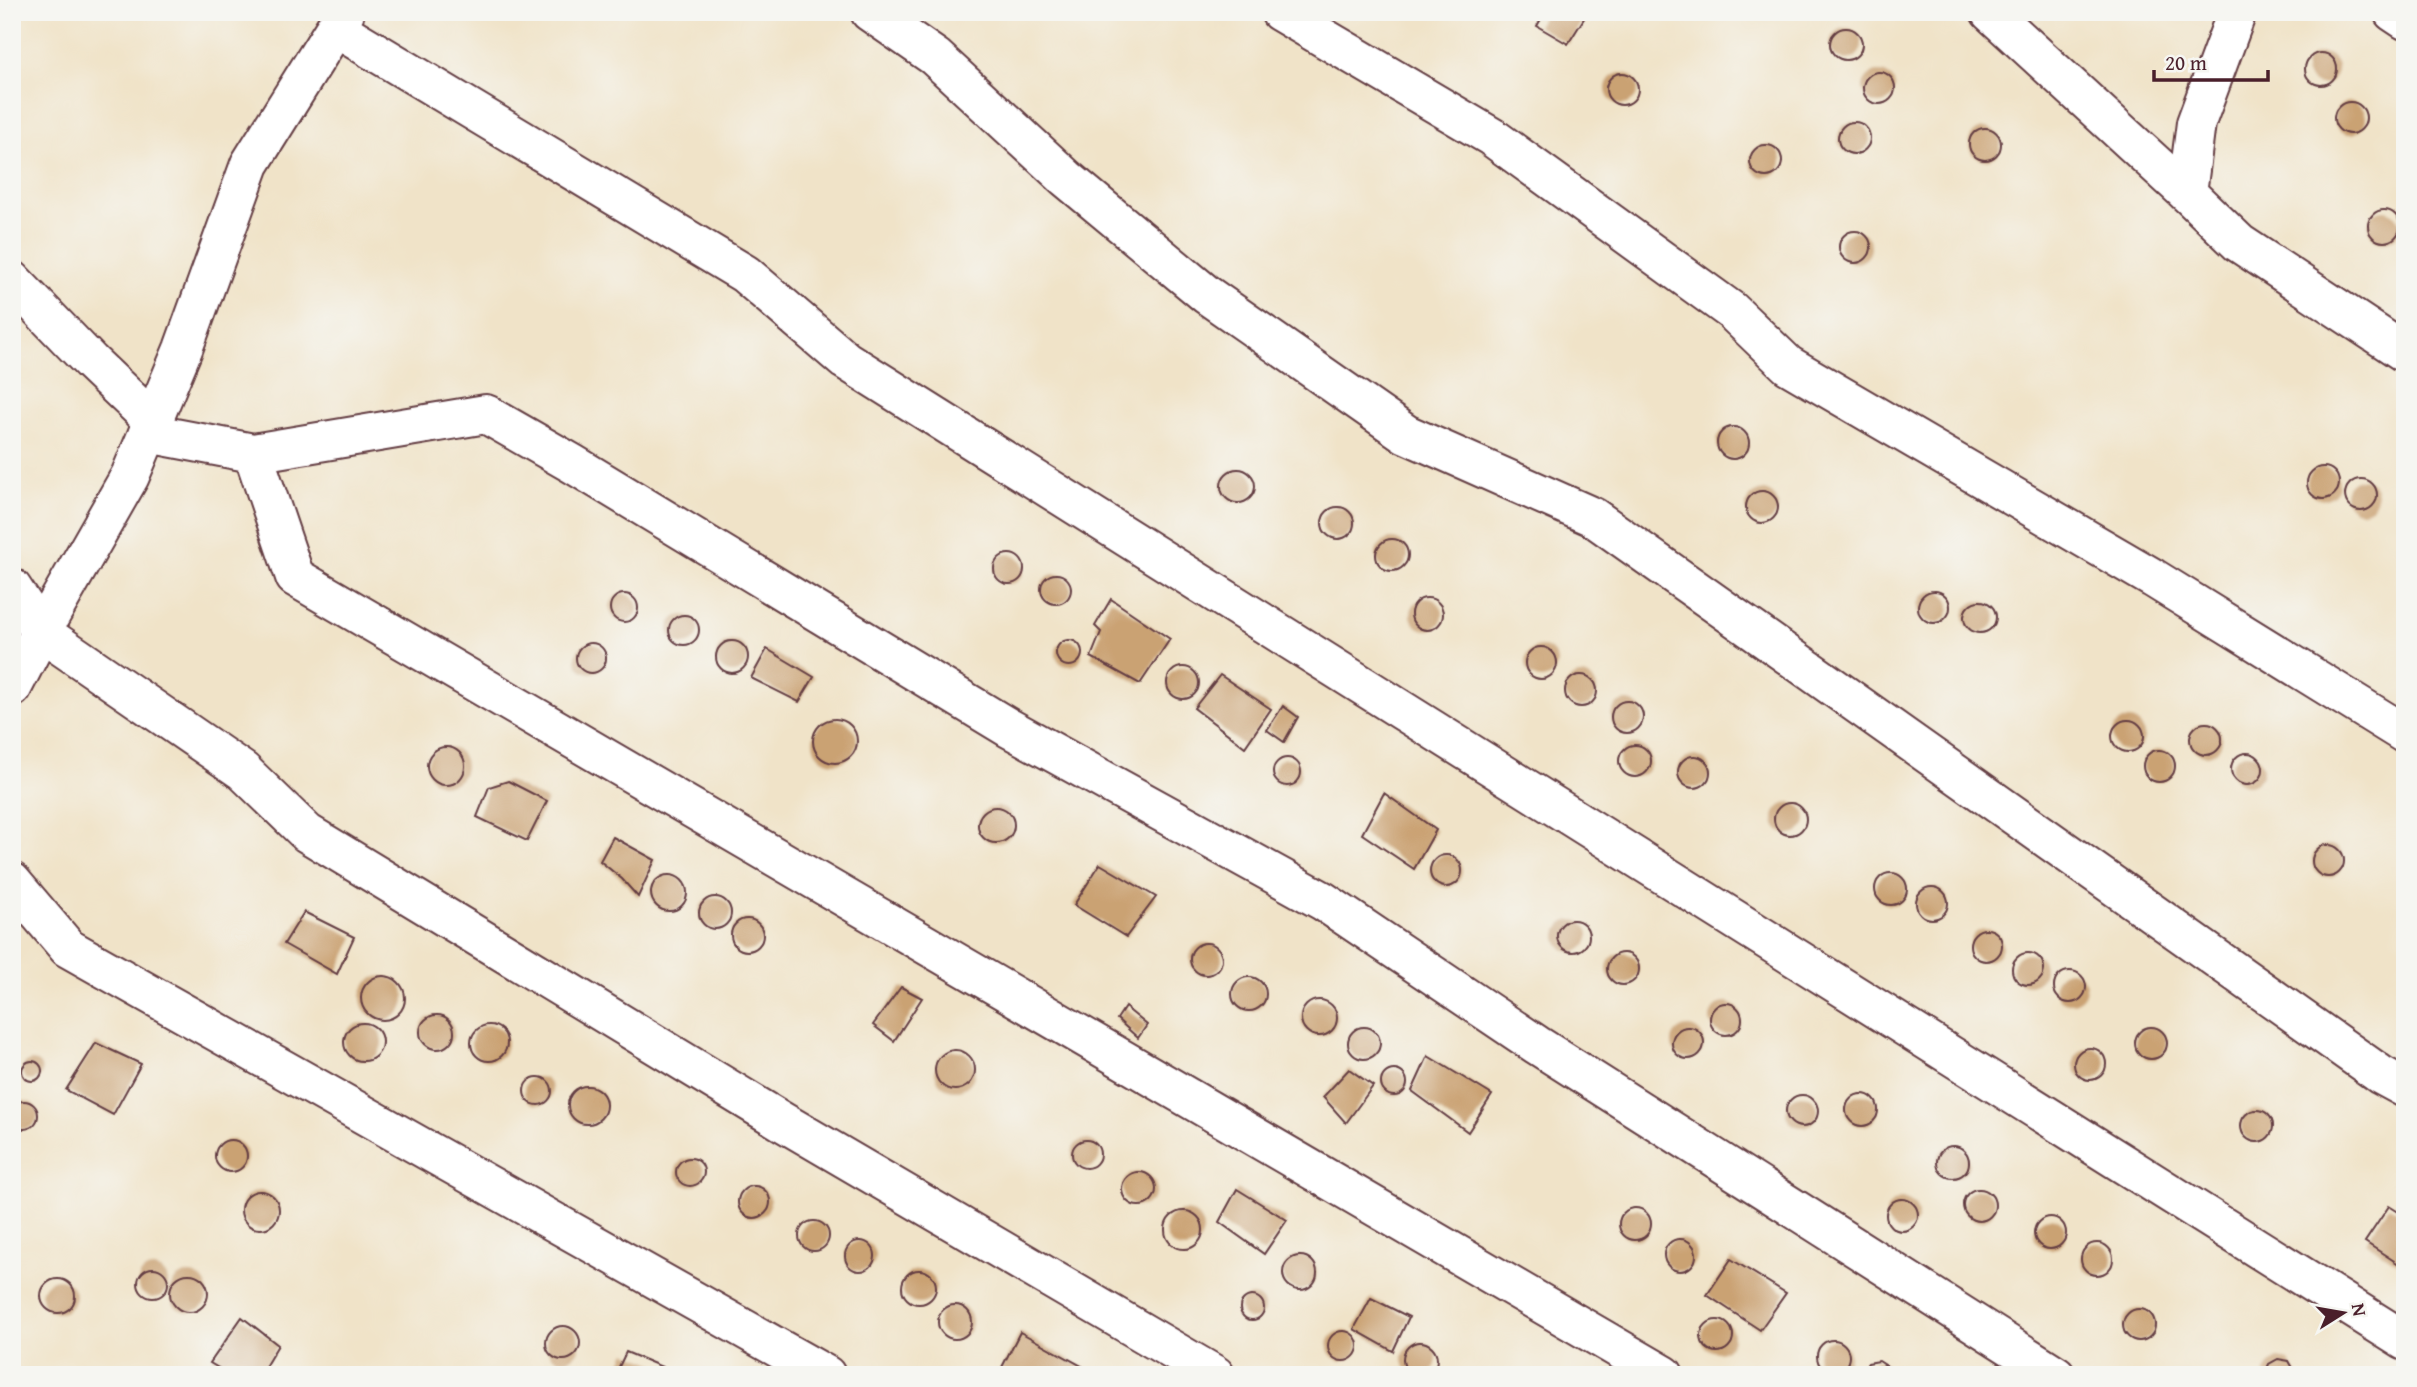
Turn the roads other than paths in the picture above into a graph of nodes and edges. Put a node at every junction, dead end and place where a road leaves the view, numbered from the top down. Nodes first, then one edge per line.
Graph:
1 (870, 12) edge
2 (1280, 12) edge
3 (1990, 12) edge
4 (2237, 12) edge
5 (2393, 12) edge
6 (341, 20) edge
7 (2405, 20) edge
8 (2187, 193) junction
9 (12, 280) edge
10 (2405, 353) edge
11 (151, 427) junction
12 (253, 453) junction
13 (12, 588) edge
14 (41, 632) junction
15 (12, 688) edge
16 (2405, 734) edge
17 (12, 882) edge
18 (2405, 1088) edge
19 (2405, 1341) edge
20 (826, 1375) edge
21 (1215, 1375) edge
22 (1664, 1375) edge
23 (2056, 1375) edge

1 - 18 street
2 - 16 street
3 - 8 street
4 - 8 street
5 - 7 street
6 - 11 street
6 - 19 street
8 - 10 street
9 - 11 street
11 - 12 street
11 - 14 street
12 - 22 street
12 - 23 street
13 - 14 street
14 - 15 street
14 - 21 street
17 - 20 street

